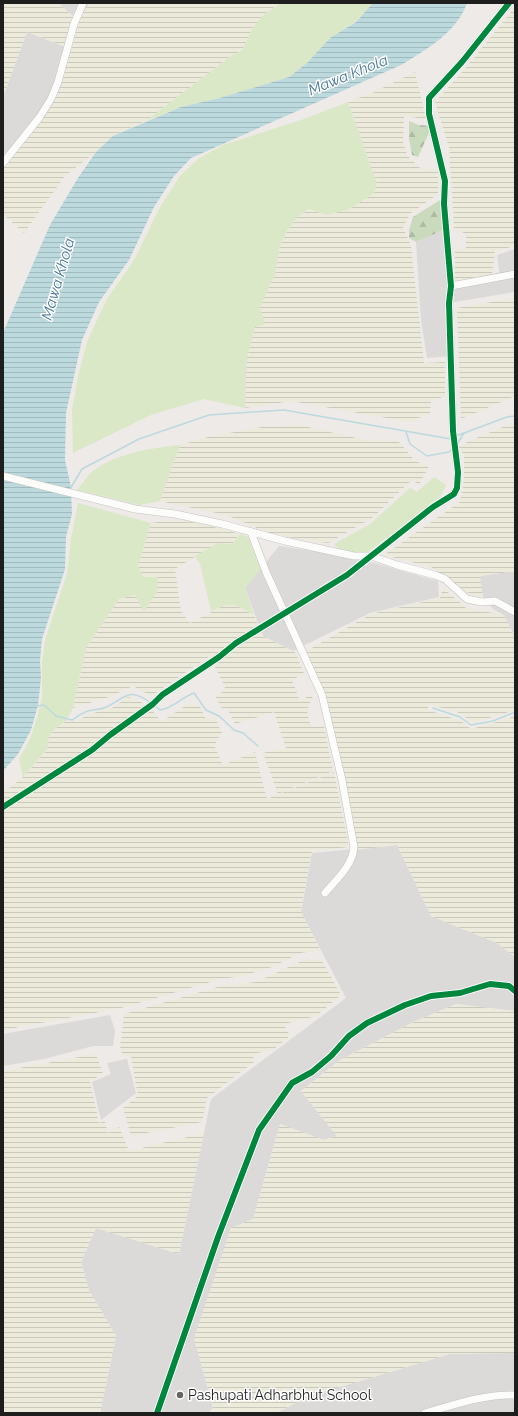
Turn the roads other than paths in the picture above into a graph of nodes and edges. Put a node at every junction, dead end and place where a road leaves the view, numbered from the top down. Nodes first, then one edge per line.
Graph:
1 (83, 3) edge
2 (509, 3) edge
3 (3, 163) edge
4 (515, 274) edge
5 (451, 286) junction
6 (3, 476) edge
7 (251, 532) junction
8 (371, 556) junction
9 (284, 612) junction
10 (515, 612) edge
11 (3, 807) edge
12 (325, 893) dead end
13 (515, 990) edge
14 (515, 1395) edge
15 (158, 1413) edge
16 (425, 1413) edge

1 - 3 street
2 - 5 street
4 - 5 street
5 - 8 street
6 - 7 street
7 - 8 street
7 - 9 street
8 - 9 street
8 - 10 street
9 - 11 street
9 - 12 street
13 - 15 street
14 - 16 street

